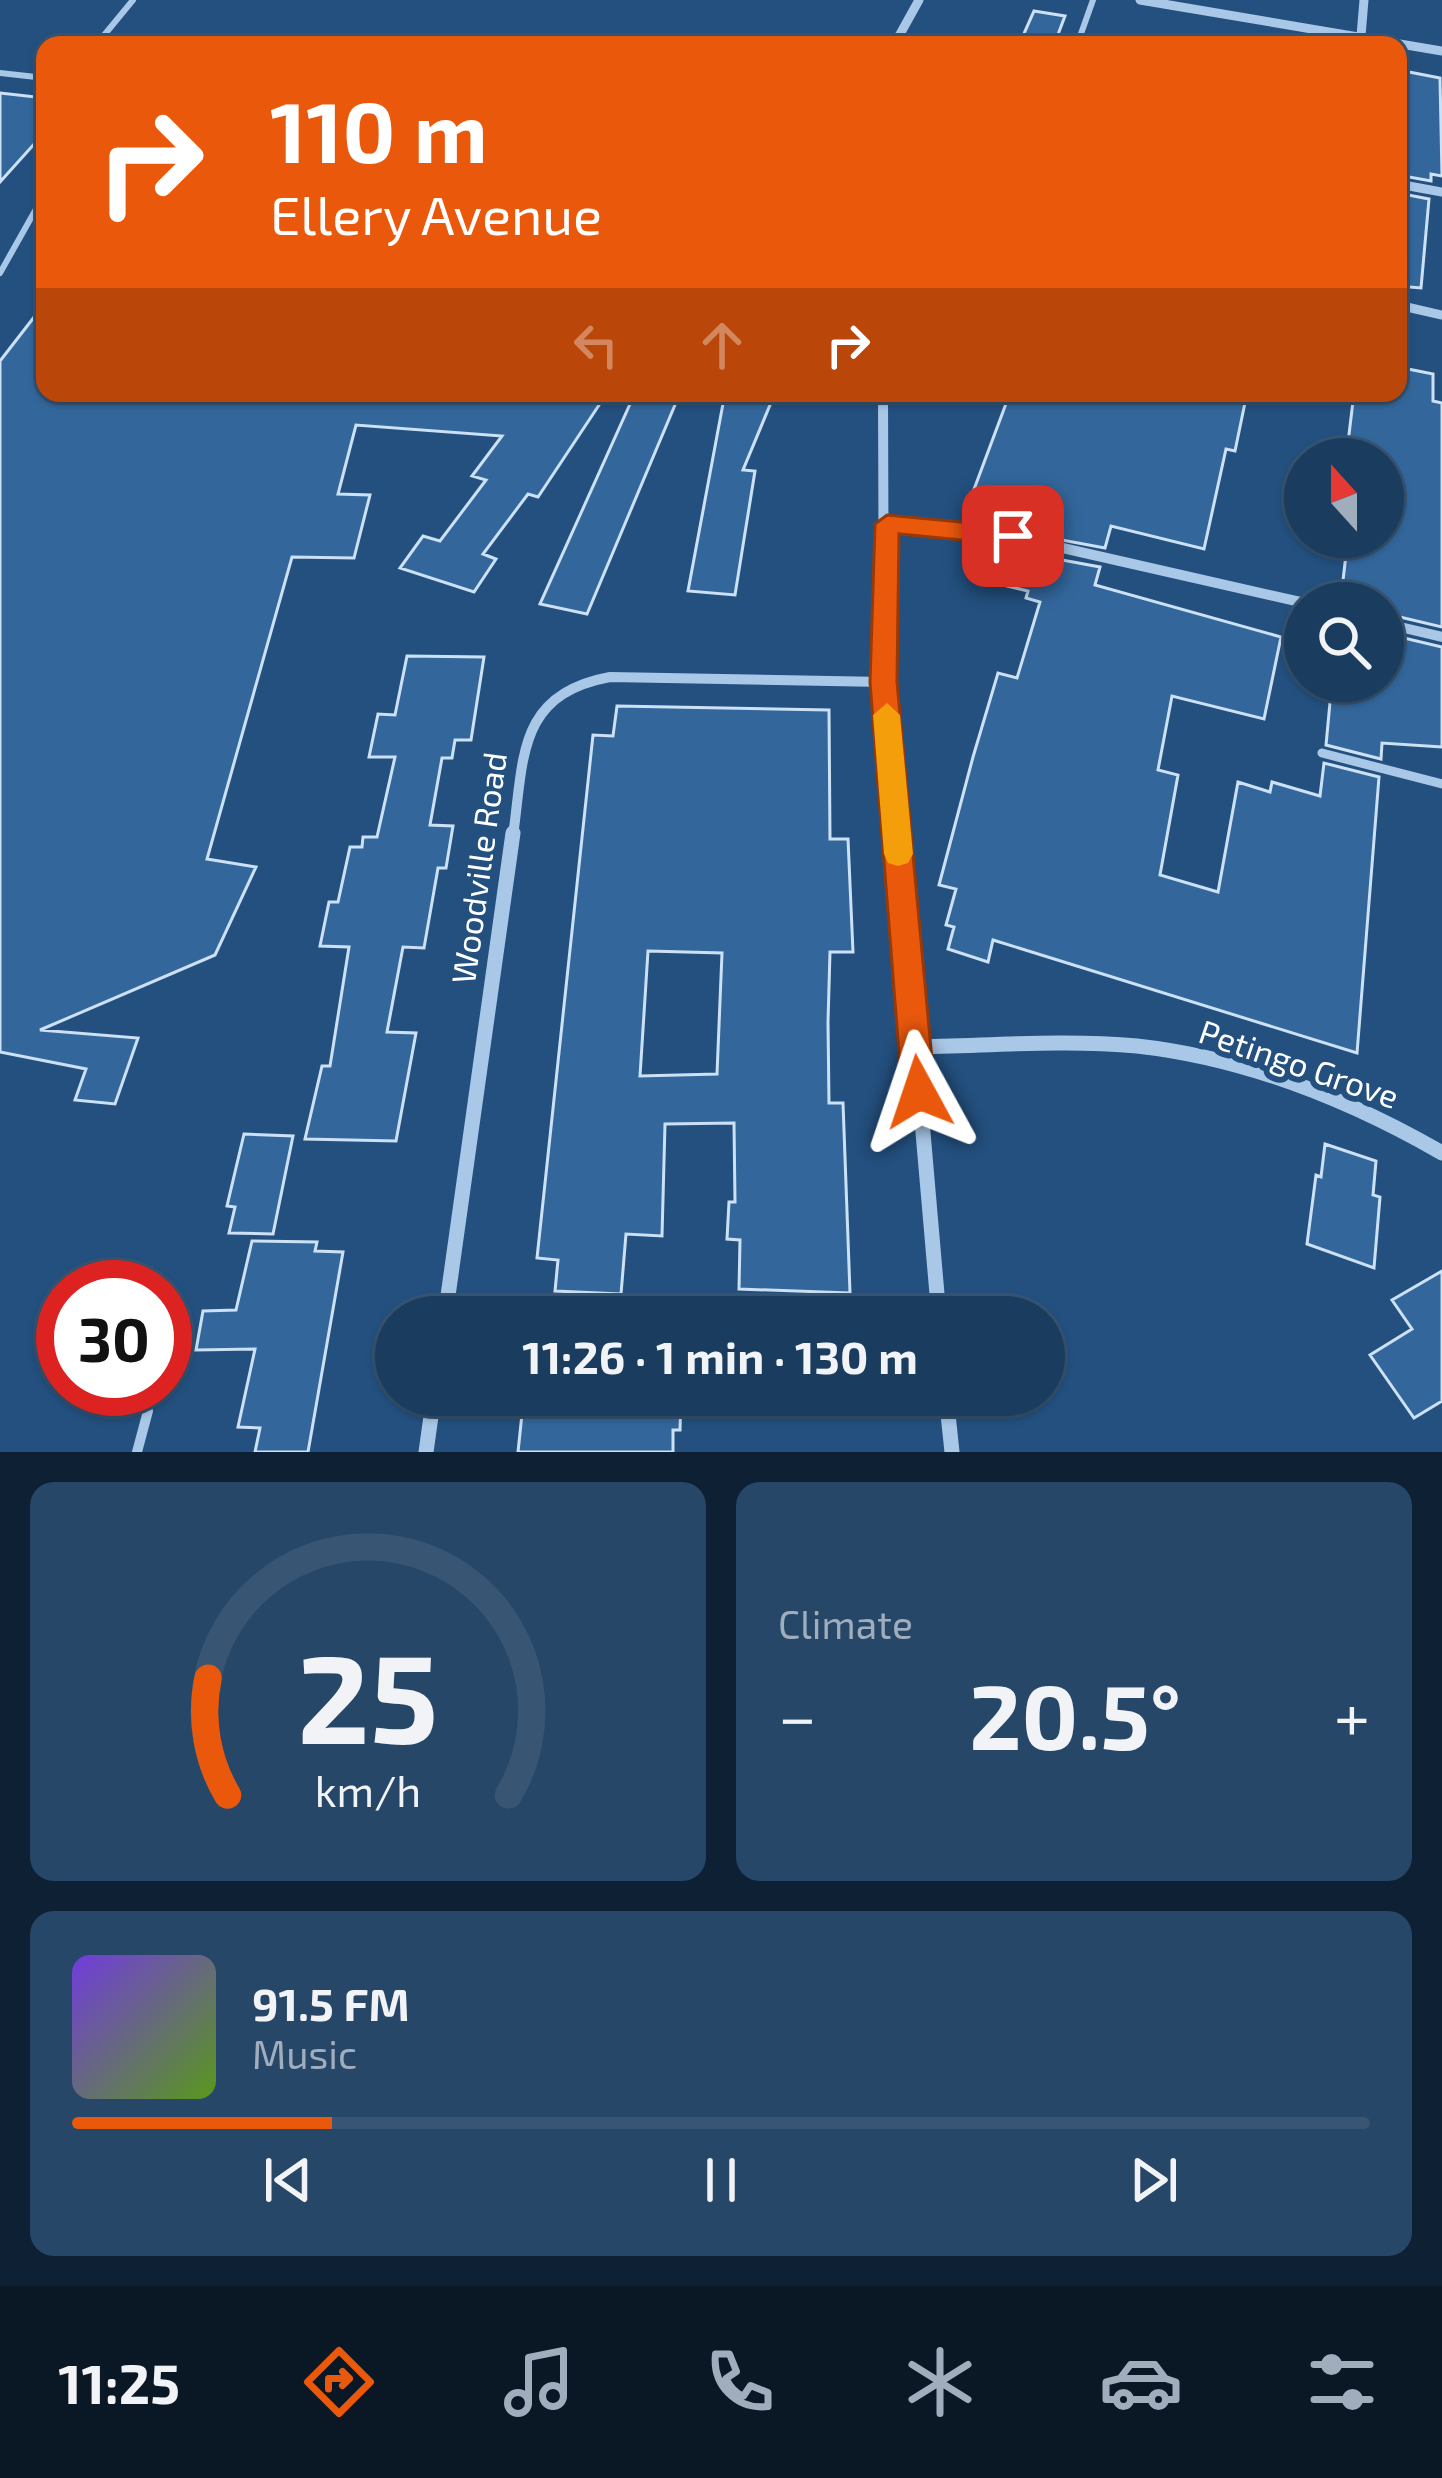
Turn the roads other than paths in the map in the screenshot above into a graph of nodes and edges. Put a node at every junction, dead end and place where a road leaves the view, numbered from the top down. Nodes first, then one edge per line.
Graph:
1 (133, 0) edge
2 (919, 0) edge
3 (1093, 0) edge
4 (1141, 0) edge
5 (1364, 0) edge
6 (103, 36) edge
7 (899, 36) edge
8 (1080, 36) edge
9 (1361, 36) joint
10 (1407, 45) edge
11 (1442, 51) edge
12 (0, 73) edge
13 (36, 77) edge
14 (1407, 186) edge
15 (1442, 192) edge
16 (36, 209) edge
17 (0, 273) edge
18 (1407, 307) edge
19 (1442, 315) edge
20 (883, 402) edge
21 (887, 524) junction
22 (1284, 598) edge
23 (1404, 628) edge
24 (1442, 637) edge
25 (884, 682) junction
26 (1322, 753) dead end
27 (1442, 784) edge
28 (914, 1047) junction
29 (1442, 1153) edge
30 (448, 1296) edge
31 (937, 1296) edge
32 (147, 1416) edge
33 (431, 1416) edge
34 (948, 1416) edge
35 (137, 1452) edge
36 (426, 1452) edge
37 (952, 1452) edge

1 - 6 lane
2 - 7 street
3 - 8 lane
4 - 9 street
5 - 9 street
10 - 11 street
12 - 13 lane
14 - 15 street
16 - 17 lane
18 - 19 street
20 - 21 street
21 - 22 street
21 - 25 street
23 - 24 street
25 - 28 street
25 - 30 street, Woodville Road
26 - 27 lane
28 - 29 street, Petingo Grove
28 - 31 street
32 - 35 lane
33 - 36 street
34 - 37 street

